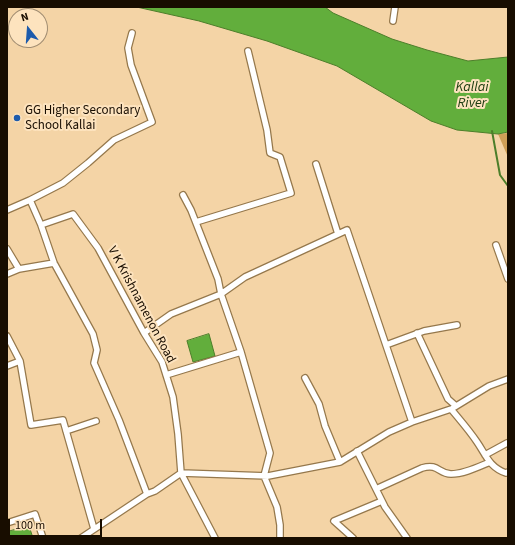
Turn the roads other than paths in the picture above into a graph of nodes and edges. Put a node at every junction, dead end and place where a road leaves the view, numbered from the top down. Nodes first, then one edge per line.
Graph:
1 (395, 7) edge
2 (393, 21) dead end
3 (132, 33) dead end
4 (248, 51) dead end
5 (316, 164) dead end
6 (183, 196) dead end
7 (30, 200) junction
8 (7, 210) edge
9 (196, 222) junction
10 (41, 225) junction
11 (338, 234) junction
12 (496, 245) dead end
13 (7, 249) edge
14 (54, 263) junction
15 (19, 269) junction
16 (7, 274) edge
17 (508, 279) edge
18 (221, 294) junction
19 (457, 325) dead end
20 (144, 333) junction
21 (417, 333) junction
22 (7, 336) edge
23 (386, 345) junction
24 (241, 352) junction
25 (20, 361) junction
26 (7, 366) edge
27 (166, 375) junction
28 (305, 378) dead end
29 (508, 380) edge
30 (454, 408) junction
31 (96, 421) dead end
32 (412, 422) junction
33 (66, 431) junction
34 (508, 443) edge
35 (357, 451) junction
36 (485, 455) junction
37 (340, 462) junction
38 (490, 462) junction
39 (508, 472) edge
40 (181, 473) junction
41 (264, 476) junction
42 (376, 489) junction
43 (147, 494) junction
44 (382, 501) junction
45 (7, 523) edge
46 (94, 529) junction
47 (83, 537) edge
48 (43, 538) edge
49 (215, 538) edge
50 (280, 538) edge
51 (353, 538) edge
52 (406, 538) edge

1 - 2 street
3 - 7 street
4 - 9 street
5 - 11 street
6 - 9 street
7 - 8 street
7 - 10 street
9 - 18 street
10 - 14 street
10 - 20 street, V K Krishnamenon Road
11 - 18 street
11 - 23 street
12 - 17 street
13 - 15 street
14 - 15 street
14 - 43 street
15 - 16 street
18 - 20 street
18 - 24 street
19 - 21 street
20 - 27 street, V K Krishnamenon Road
21 - 23 street
21 - 30 street
22 - 25 street
23 - 32 street
24 - 27 street
24 - 41 street
25 - 26 street
25 - 33 street
27 - 40 street, V K Krishnamenon Road
28 - 37 street
29 - 30 street
30 - 32 street
30 - 36 street
31 - 33 street
32 - 35 street
33 - 46 street
34 - 36 street
35 - 37 street
35 - 42 street
36 - 38 street
37 - 41 street
38 - 39 street
38 - 42 street
40 - 41 street
40 - 43 street
40 - 49 street, V K Krishnamenon Road
41 - 50 street
42 - 44 street
43 - 46 street
44 - 51 street
44 - 52 street
45 - 48 street
46 - 47 street

